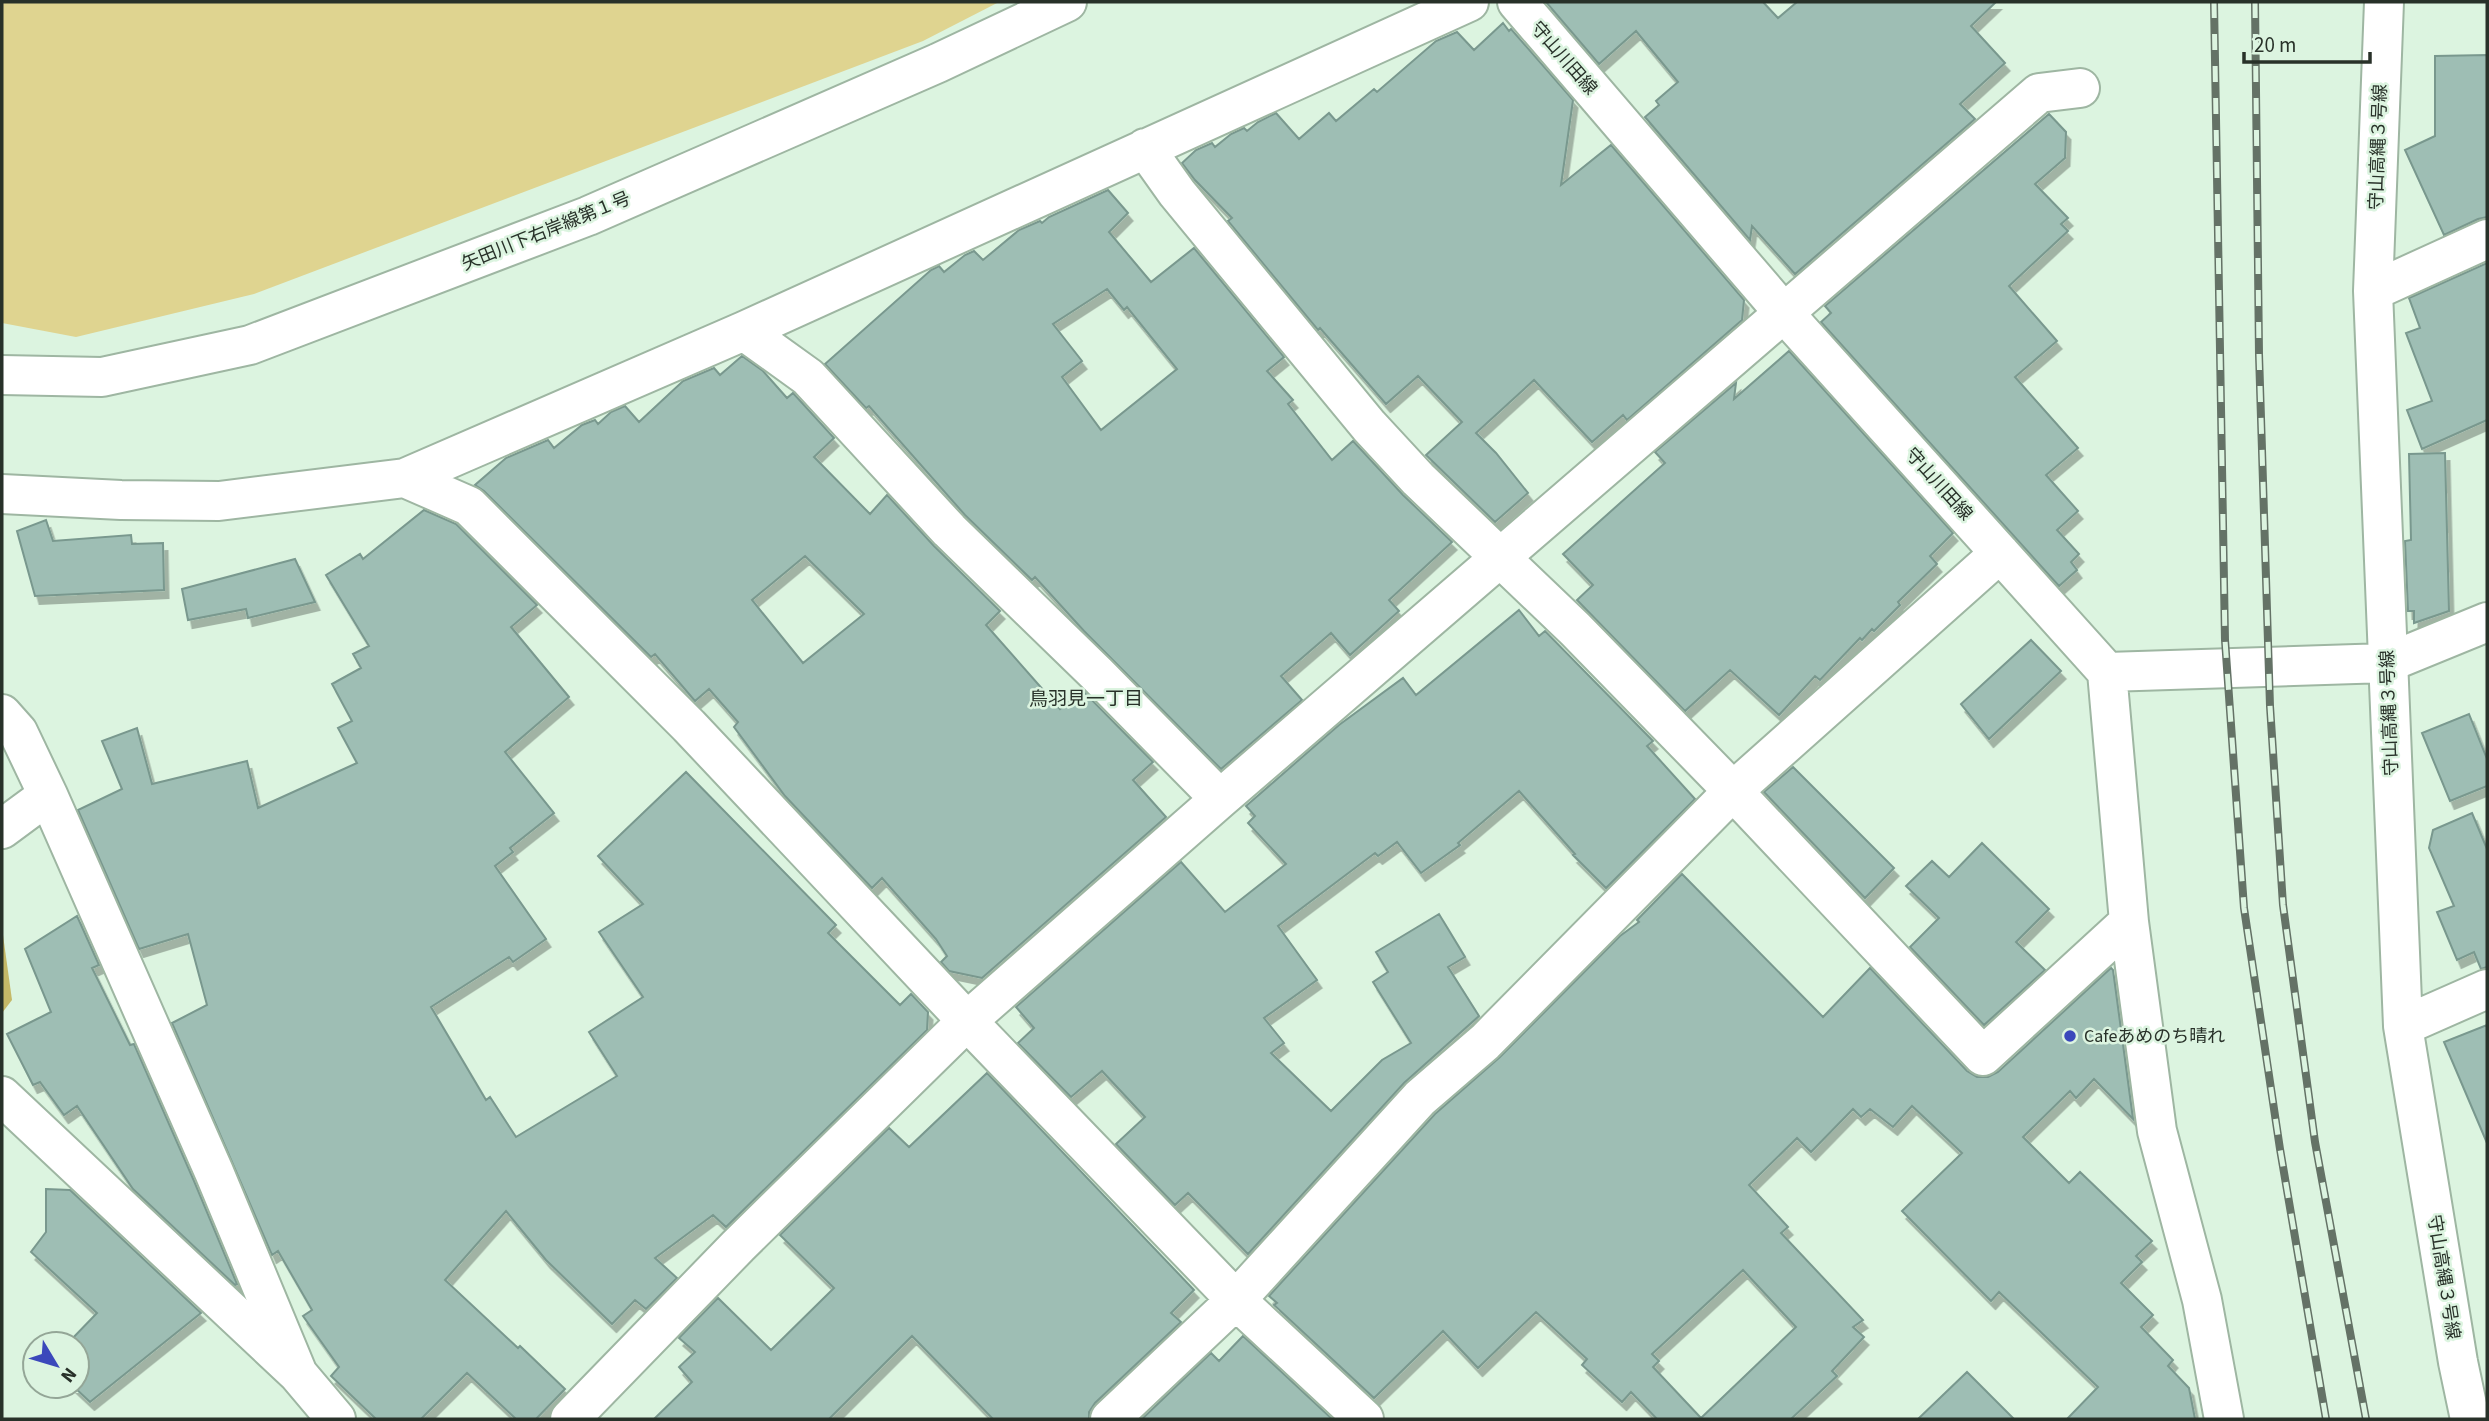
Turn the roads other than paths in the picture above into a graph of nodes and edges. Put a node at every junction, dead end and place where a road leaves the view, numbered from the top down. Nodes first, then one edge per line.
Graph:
1 (1067, 2) edge
2 (1469, 2) edge
3 (1517, 2) edge
4 (2384, 2) edge
5 (2081, 88) dead end
6 (1145, 148) junction
7 (2487, 239) edge
8 (2373, 291) junction
9 (1783, 312) junction
10 (744, 331) junction
11 (2, 375) edge
12 (405, 478) junction
13 (2, 494) edge
14 (2000, 552) junction
15 (1501, 558) junction
16 (2487, 622) edge
17 (2387, 663) junction
18 (2107, 672) junction
19 (2, 715) edge
20 (1733, 791) junction
21 (48, 794) junction
22 (1220, 799) junction
23 (2, 829) edge
24 (2129, 922) junction
25 (2487, 989) edge
26 (967, 1021) junction
27 (2403, 1026) junction
28 (2, 1096) edge
29 (1236, 1300) junction
30 (2473, 1356) edge
31 (298, 1374) junction
32 (333, 1418) edge
33 (570, 1419) edge
34 (1110, 1419) edge
35 (1364, 1419) edge
36 (2224, 1419) edge
37 (2470, 1419) edge

1 - 11 street, 矢田川下右岸線第１号
2 - 6 street
3 - 9 street, 守山川田線
4 - 8 street, 守山高縄３号線
5 - 9 street
6 - 10 street
6 - 15 street
7 - 8 street
8 - 17 street, 守山高縄３号線
9 - 14 street, 守山川田線
9 - 15 street
10 - 12 street
10 - 22 street
12 - 13 street
12 - 26 street
14 - 18 street, 守山川田線
14 - 20 street
15 - 20 street
15 - 22 street
16 - 17 street
17 - 18 street
17 - 27 street, 守山高縄３号線
18 - 24 street
19 - 21 street
20 - 24 street
20 - 29 street
21 - 23 street
21 - 31 street
22 - 26 street
24 - 36 street
25 - 27 street
26 - 29 street
26 - 33 street
27 - 30 street, 守山高縄３号線
28 - 31 street
29 - 34 street
29 - 35 street
30 - 37 street, 守山高縄３号線
31 - 32 street

